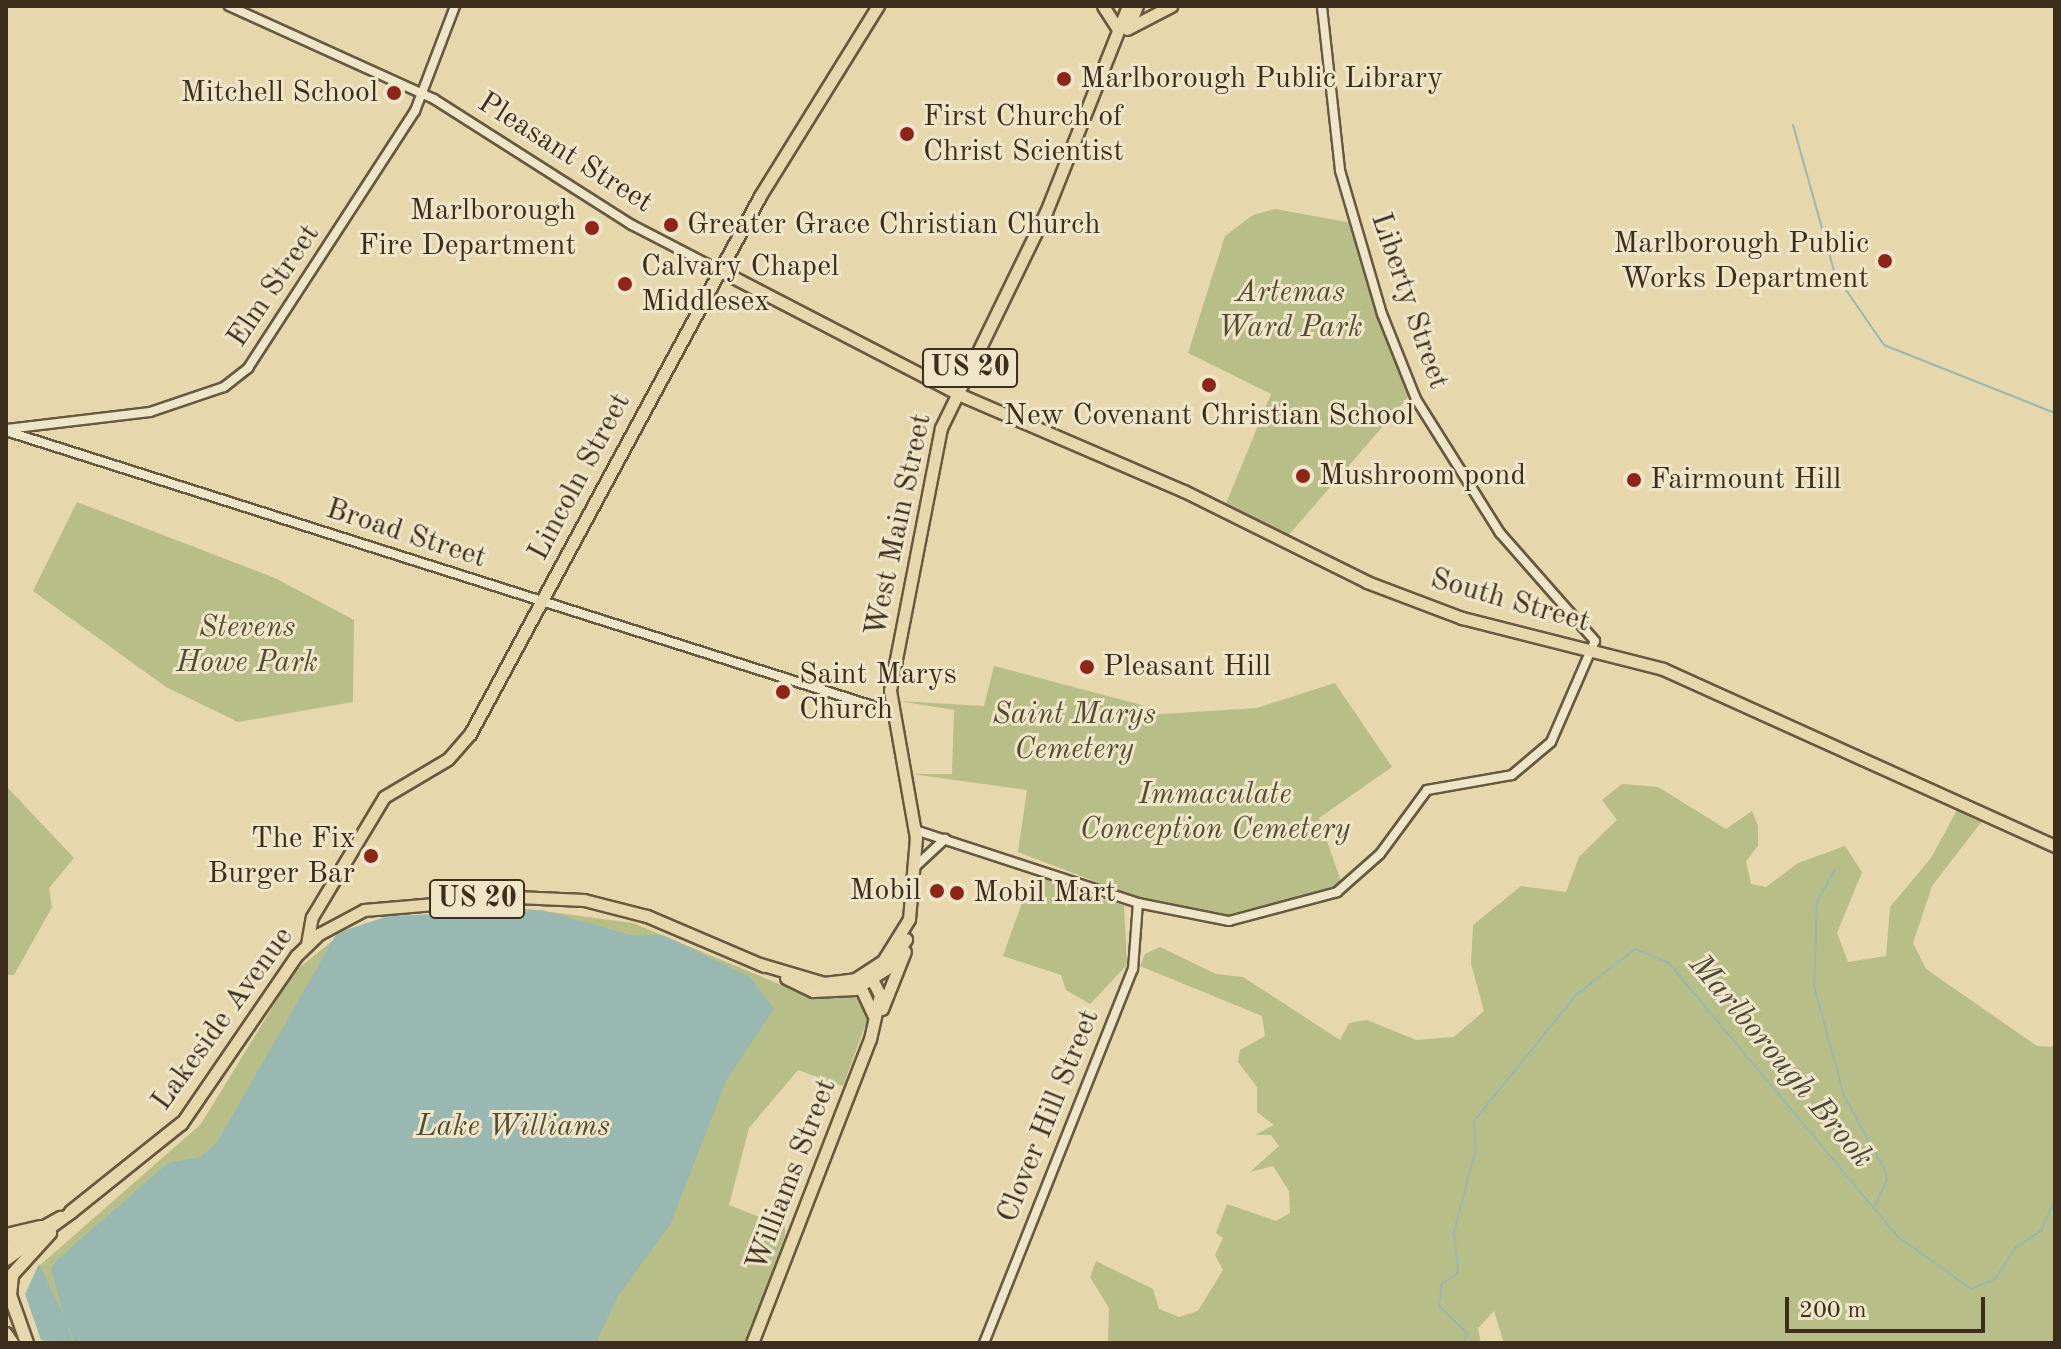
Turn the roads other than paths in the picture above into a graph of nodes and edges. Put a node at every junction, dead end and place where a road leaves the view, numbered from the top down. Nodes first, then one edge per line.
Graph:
1 (229, 6) edge
2 (455, 6) edge
3 (878, 6) edge
4 (1103, 6) edge
5 (1128, 6) edge
6 (1137, 6) edge
7 (1171, 6) edge
8 (1322, 6) edge
9 (1123, 29) junction
10 (422, 93) junction
11 (721, 271) junction
12 (956, 393) junction
13 (45, 425) junction
14 (6, 430) edge
15 (44, 444) junction
16 (541, 603) junction
17 (1590, 649) junction
18 (892, 712) junction
19 (915, 830) junction
20 (945, 839) junction
21 (2055, 846) edge
22 (916, 866) junction
23 (1138, 903) junction
24 (909, 919) junction
25 (905, 941) junction
26 (307, 944) junction
27 (864, 980) junction
28 (875, 1024) junction
29 (181, 1124) joint
30 (71, 1212) joint
31 (45, 1230) junction
32 (6, 1235) edge
33 (6, 1247) edge
34 (6, 1259) edge
35 (6, 1334) edge
36 (12, 1343) edge
37 (27, 1343) edge
38 (752, 1343) edge
39 (984, 1343) edge

1 - 10 street, Pleasant Street
2 - 10 street, Elm Street
3 - 11 main road, Lincoln Street
4 - 9 main road
5 - 9 main road, West Main Street / US 20
6 - 9 main road, West Main Street
7 - 9 main road
8 - 17 street, Liberty Street
9 - 12 main road, West Main Street / US 20
10 - 11 street, Pleasant Street
10 - 13 street, Elm Street
11 - 12 main road, Pleasant Street
11 - 16 main road, Lincoln Street
12 - 17 main road, South Street
12 - 18 main road, West Main Street / US 20
13 - 14 street, Elm Street
13 - 15 street
14 - 15 street, Broad Street
15 - 16 street, Broad Street
16 - 18 street, Broad Street
16 - 26 main road, Lincoln Street
17 - 21 main road, South Street
17 - 23 street
18 - 19 main road, West Main Street / US 20
19 - 20 street
19 - 22 main road, West Main Street / US 20
20 - 22 street
20 - 23 street
22 - 24 main road, West Main Street / US 20
23 - 39 street, Clover Hill Street
24 - 25 main road, US 20
24 - 27 main road, West Main Street / US 20
25 - 27 main road, US 20
25 - 28 main road, Williams Street
26 - 27 main road, Lakeside Avenue / US 20
26 - 29 main road, Lakeside Avenue / US 20
27 - 28 main road
28 - 38 main road, Williams Street
29 - 30 highway, Lakeside Avenue / US 20
30 - 31 main road, Lakeside Avenue / US 20
31 - 32 highway
31 - 33 main road, Lakeside Avenue / US 20
31 - 34 main road, Lakeside Avenue / US 20
31 - 37 highway
35 - 36 highway

